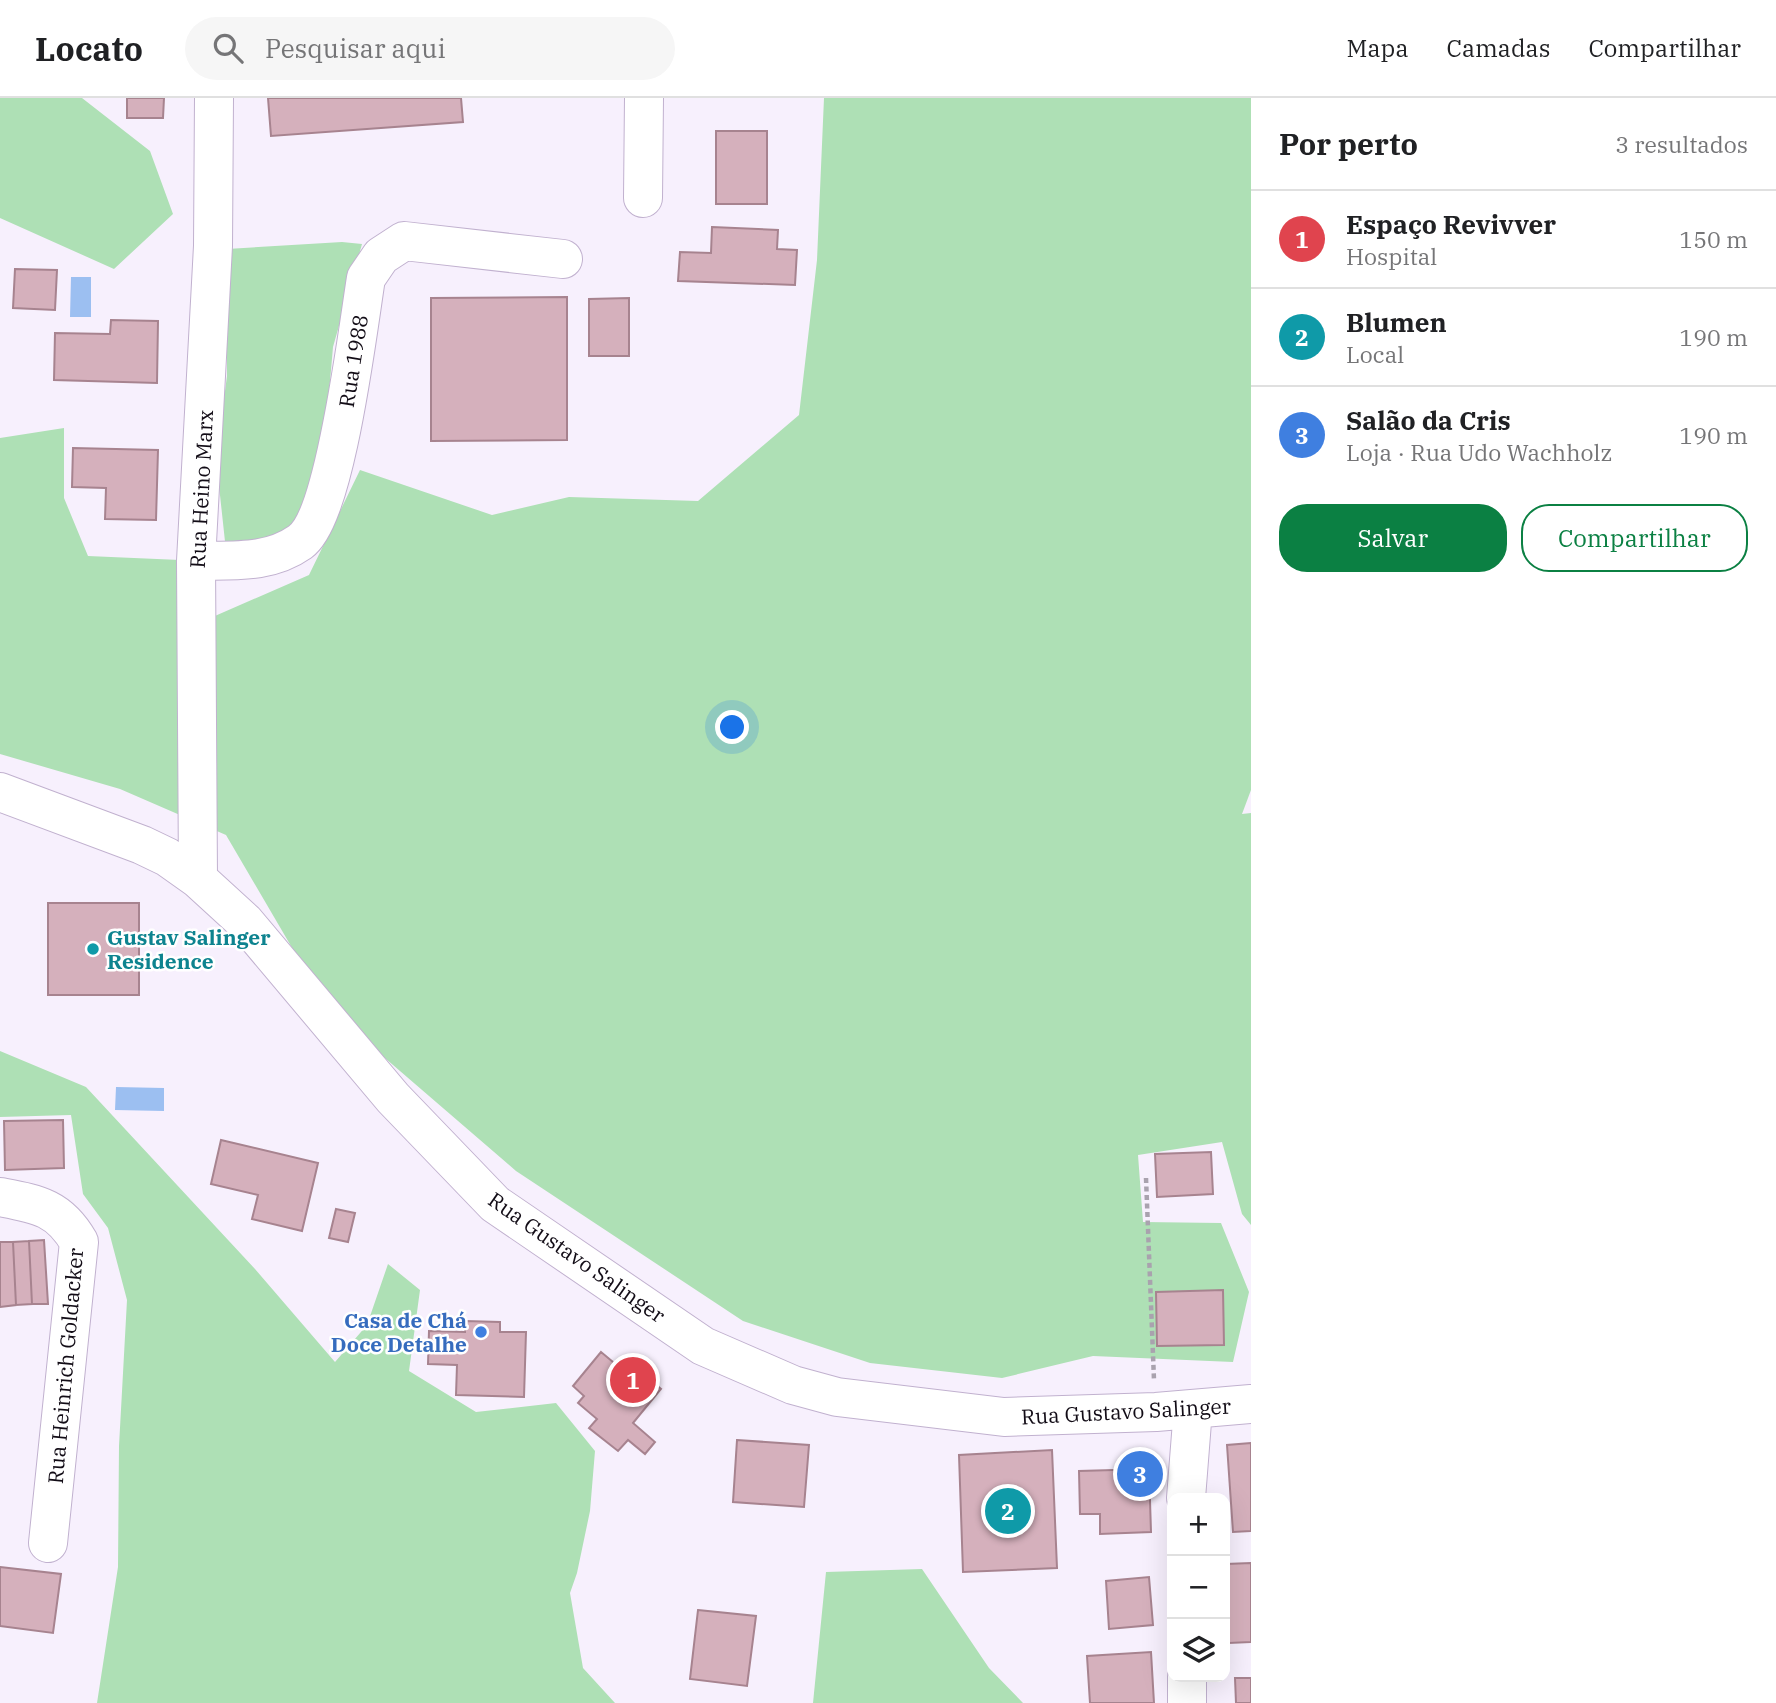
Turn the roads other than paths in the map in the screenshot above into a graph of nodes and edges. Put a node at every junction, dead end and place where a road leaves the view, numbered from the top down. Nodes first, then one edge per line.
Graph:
1 (214, 98) edge
2 (644, 98) edge
3 (643, 198) dead end
4 (563, 259) dead end
5 (196, 561) junction
6 (0, 792) edge
7 (198, 879) junction
8 (0, 1197) edge
9 (1251, 1404) edge
10 (1193, 1409) junction
11 (1156, 1412) junction
12 (1186, 1491) edge
13 (48, 1543) dead end
14 (1187, 1682) edge
15 (1187, 1703) edge

1 - 5 street, Rua Heino Marx
2 - 3 street
4 - 5 street, Rua 1988
5 - 7 street, Rua Heino Marx
6 - 7 street, Rua Gustavo Salinger
7 - 11 street, Rua Gustavo Salinger
8 - 13 street, Rua Heinrich Goldacker
9 - 10 street, Rua Gustavo Salinger
10 - 11 street, Rua Gustavo Salinger
10 - 12 street
11 - 12 street
14 - 15 street

